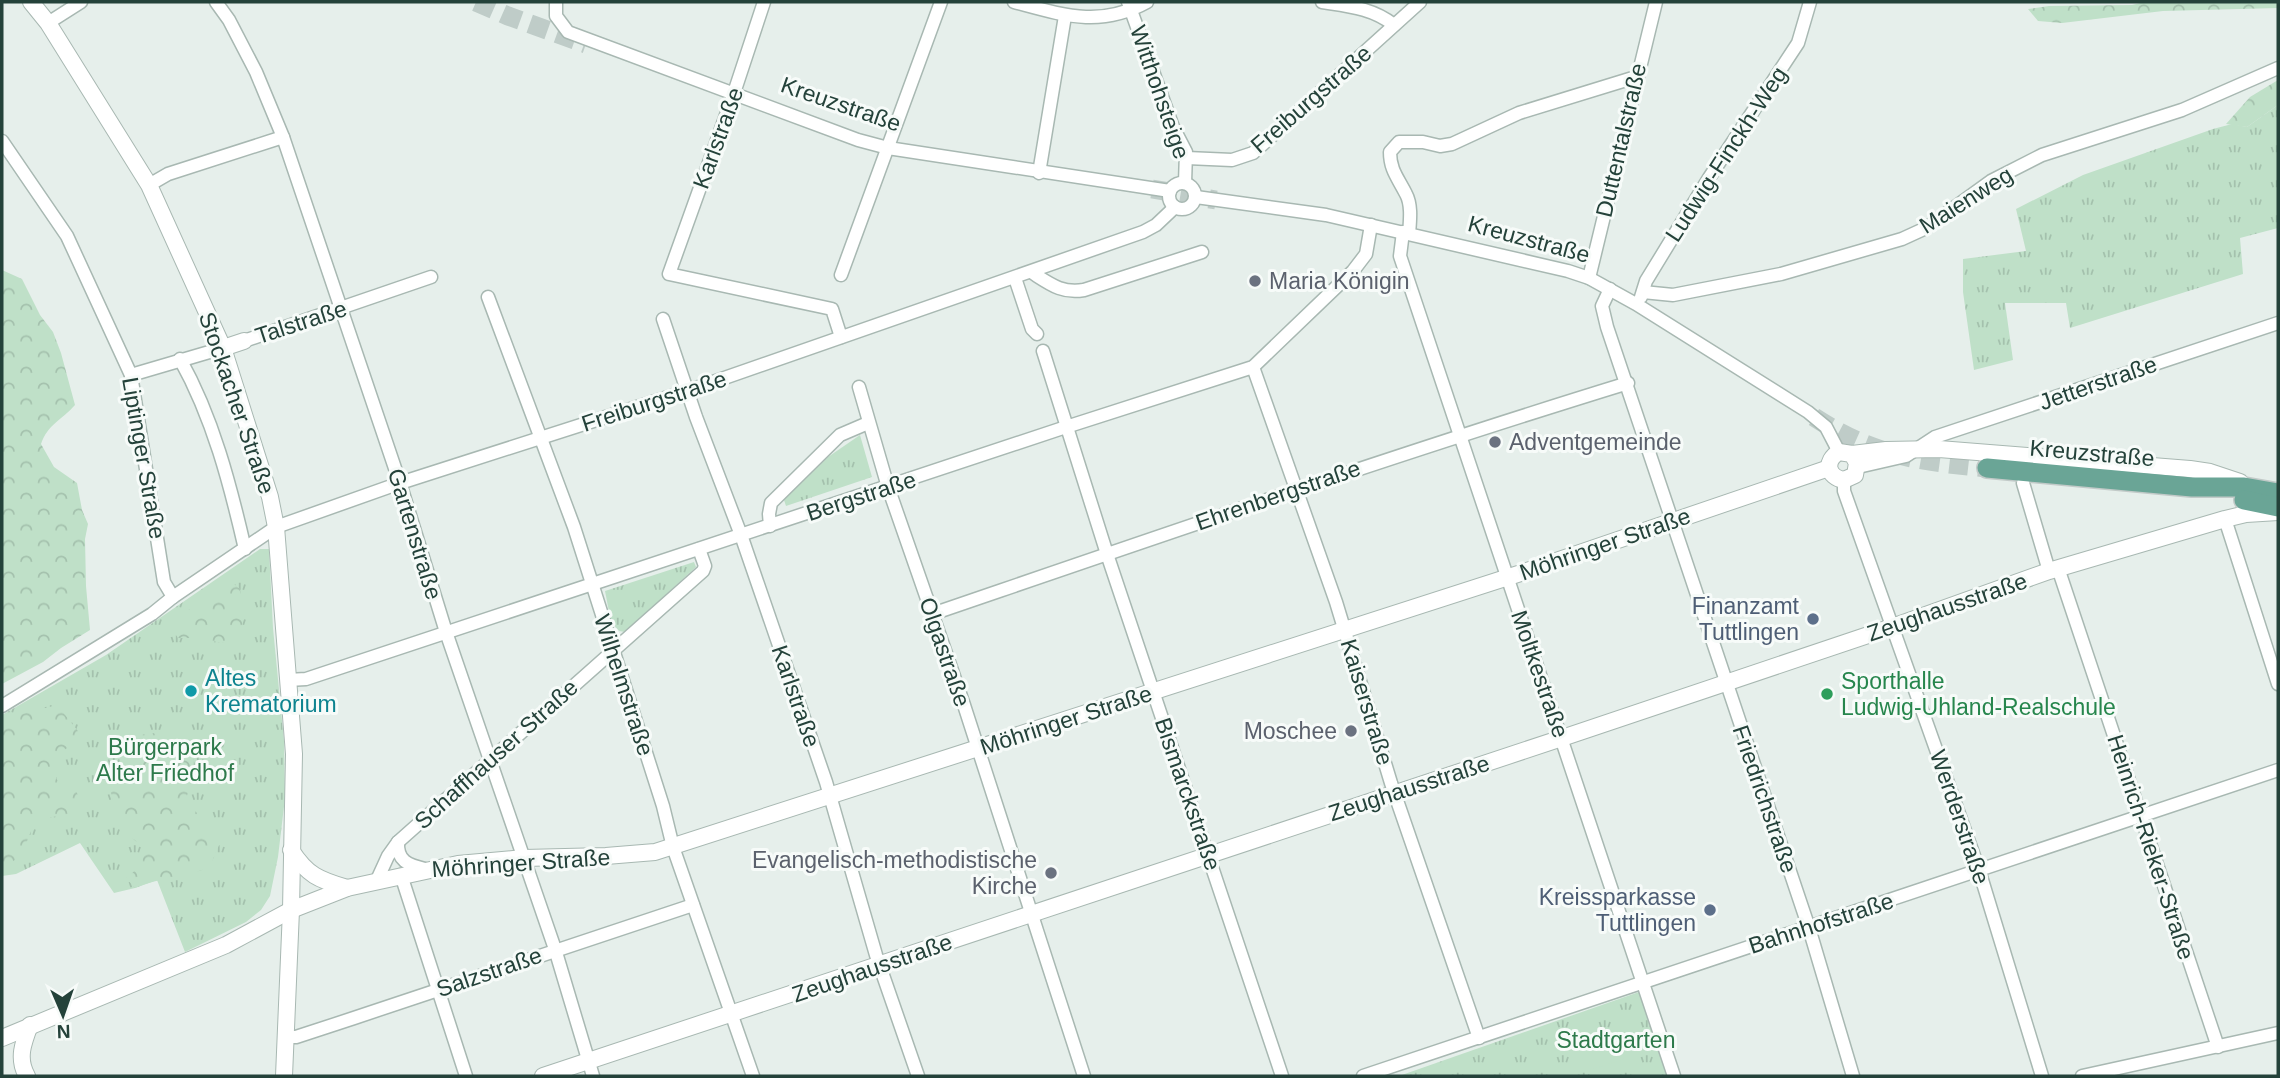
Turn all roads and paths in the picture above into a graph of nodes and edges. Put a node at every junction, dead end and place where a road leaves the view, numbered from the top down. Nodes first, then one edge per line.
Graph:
1 (31, 2) edge
2 (81, 2) edge
3 (216, 2) edge
4 (556, 2) edge
5 (764, 2) edge
6 (941, 2) edge
7 (1014, 2) edge
8 (1147, 2) edge
9 (1322, 2) edge
10 (1420, 2) edge
11 (1656, 2) edge
12 (1810, 2) edge
13 (1130, 6) edge
14 (1065, 16) junction
15 (48, 23) junction
16 (1394, 25) junction
17 (2278, 68) edge
18 (1636, 77) junction
19 (734, 93) junction
20 (283, 137) junction
21 (2, 141) edge
22 (888, 148) junction
23 (1187, 158) junction
24 (1039, 173) junction
25 (1185, 183) junction
26 (149, 185) junction
27 (1170, 191) junction
28 (1196, 197) junction
29 (1175, 207) junction
30 (1371, 225) junction
31 (1406, 233) junction
32 (1202, 252) dead end
33 (1031, 272) junction
34 (841, 275) dead end
35 (430, 276) dead end
36 (1015, 278) junction
37 (1589, 278) junction
38 (1610, 289) junction
39 (488, 297) dead end
40 (1640, 298) junction
41 (340, 309) junction
42 (663, 319) dead end
43 (2278, 323) edge
44 (1037, 334) dead end
45 (841, 337) junction
46 (244, 341) joint
47 (223, 348) junction
48 (1043, 351) dead end
49 (180, 359) junction
50 (1253, 367) junction
51 (131, 375) junction
52 (1628, 383) junction
53 (859, 387) dead end
54 (687, 391) junction
55 (868, 423) junction
56 (1066, 426) junction
57 (1460, 434) junction
58 (541, 437) junction
59 (1920, 448) junction
60 (1850, 458) junction
61 (1829, 468) junction
62 (1987, 468) tunnel mouth
63 (1844, 480) junction
64 (400, 483) junction
65 (2023, 483) dead end
66 (888, 487) junction
67 (2192, 487) junction
68 (2244, 487) junction
69 (1297, 488) junction
70 (2278, 493) edge
71 (2278, 510) edge
72 (2225, 519) junction
73 (1673, 522) junction
74 (770, 526) junction
75 (276, 527) junction
76 (741, 535) junction
77 (245, 549) junction
78 (699, 549) junction
79 (1107, 554) junction
80 (2053, 569) junction
81 (1507, 577) junction
82 (591, 583) junction
83 (173, 597) junction
84 (932, 614) junction
85 (1892, 627) junction
86 (1345, 629) junction
87 (446, 632) junction
88 (613, 650) junction
89 (288, 680) junction
90 (1725, 682) junction
91 (2278, 684) edge
92 (1153, 691) junction
93 (2, 706) edge
94 (1562, 738) junction
95 (978, 749) junction
96 (489, 762) junction
97 (2278, 770) edge
98 (1395, 793) junction
99 (830, 796) junction
100 (2141, 817) junction
101 (398, 842) junction
102 (673, 847) junction
103 (291, 850) junction
104 (1209, 855) junction
105 (524, 858) junction
106 (425, 869) junction
107 (1979, 870) junction
108 (401, 874) junction
109 (377, 880) junction
110 (347, 888) junction
111 (693, 905) junction
112 (291, 910) junction
113 (1032, 913) junction
114 (1809, 928) junction
115 (555, 949) junction
116 (880, 965) junction
117 (1644, 983) junction
118 (437, 990) junction
119 (731, 1014) junction
120 (30, 1026) junction
121 (2278, 1033) edge
122 (285, 1037) junction
123 (2, 1038) edge
124 (1479, 1038) junction
125 (2218, 1047) junction
126 (591, 1069) edge
127 (27, 1076) edge
128 (284, 1076) edge
129 (466, 1076) edge
130 (543, 1076) edge
131 (753, 1076) edge
132 (918, 1076) edge
133 (1084, 1076) edge
134 (1282, 1076) edge
135 (1363, 1076) edge
136 (1674, 1076) edge
137 (1853, 1076) edge
138 (2042, 1076) edge
139 (2082, 1076) edge

1 - 15 street, Stockacher Straße
2 - 15 street
3 - 20 street, Gartenstraße
4 - 19 street, Kreuzstraße
5 - 19 street, Karlstraße
6 - 22 street
7 - 14 street
8 - 13 street
9 - 16 street
10 - 16 street, Freiburgstraße
11 - 18 street, Duttentalstraße
12 - 40 street, Ludwig-Finckh-Weg
13 - 14 street
13 - 23 street, Witthohsteige
14 - 24 street
15 - 26 street, Stockacher Straße
16 - 23 street, Freiburgstraße
17 - 40 street, Maienweg
18 - 31 street, Moltkestraße
18 - 37 street, Duttentalstraße
19 - 22 street, Kreuzstraße
19 - 45 street, Karlstraße
20 - 26 street
20 - 41 street, Gartenstraße
21 - 51 street, Liptinger Straße
22 - 24 street, Kreuzstraße
22 - 34 street
23 - 25 street, Witthohsteige
24 - 27 street, Kreuzstraße
25 - 27 street
25 - 28 street
26 - 47 street, Stockacher Straße
27 - 29 street
28 - 29 street
28 - 30 street, Kreuzstraße
29 - 33 street, Freiburgstraße
30 - 31 street, Kreuzstraße
30 - 50 street, Bergstraße
31 - 37 street, Kreuzstraße
31 - 57 street, Moltkestraße
32 - 33 street
33 - 36 street, Freiburgstraße
35 - 41 street, Talstraße
36 - 44 street
36 - 45 street, Freiburgstraße
37 - 38 street, Kreuzstraße
38 - 40 street, Kreuzstraße
38 - 52 street
39 - 58 street, Wilhelmstraße
40 - 60 street, Kreuzstraße
41 - 46 street, Talstraße
41 - 64 street, Gartenstraße
42 - 54 street, Karlstraße
43 - 59 street, Jetterstraße
45 - 54 street, Freiburgstraße
46 - 47 street, Talstraße
47 - 49 street, Talstraße
47 - 75 street, Stockacher Straße
48 - 56 street, Bismarckstraße
49 - 51 street, Talstraße
49 - 77 street, Stockacher Straße
50 - 56 street, Bergstraße
50 - 69 street, Kaiserstraße
51 - 83 street, Liptinger Straße
52 - 57 street, Ehrenbergstraße
52 - 73 street
53 - 55 street, Olgastraße
54 - 58 street, Freiburgstraße
54 - 76 street, Karlstraße
55 - 66 street, Olgastraße
55 - 74 street
56 - 66 street, Bergstraße
56 - 79 street, Bismarckstraße
57 - 69 street, Ehrenbergstraße
57 - 81 street, Moltkestraße
58 - 64 street, Freiburgstraße
58 - 82 street, Wilhelmstraße
59 - 60 street
59 - 68 street
60 - 61 street
60 - 63 street
61 - 63 street
61 - 73 street, Möhringer Straße
62 - 67 main road, Kreuzstraße
63 - 85 street, Werderstraße
64 - 75 street, Freiburgstraße
64 - 87 street, Gartenstraße
65 - 80 street, Heinrich-Rieker-Straße
66 - 74 street, Bergstraße
66 - 84 street, Olgastraße
67 - 68 main road, Kreuzstraße
67 - 71 main road, Kreuzstraße
68 - 70 main road, Kreuzstraße
69 - 79 street, Ehrenbergstraße
69 - 86 street, Kaiserstraße
71 - 72 street, Zeughausstraße
72 - 80 street, Zeughausstraße
72 - 91 street
73 - 81 street, Möhringer Straße
73 - 90 street, Friedrichstraße
74 - 76 street, Bergstraße
75 - 77 street
75 - 89 street, Stockacher Straße
76 - 78 street, Bergstraße
76 - 99 street, Karlstraße
77 - 83 street
78 - 82 street, Bergstraße
78 - 88 street, Schaffhauser Straße
79 - 84 street, Ehrenbergstraße
79 - 92 street, Bismarckstraße
80 - 85 street, Zeughausstraße
80 - 100 street, Heinrich-Rieker-Straße
81 - 86 street, Möhringer Straße
81 - 94 street, Moltkestraße
82 - 87 street, Bergstraße
82 - 88 street, Wilhelmstraße
83 - 93 street
84 - 95 street, Olgastraße
85 - 90 street, Zeughausstraße
85 - 107 street, Werderstraße
86 - 92 street, Möhringer Straße
86 - 98 street, Kaiserstraße
87 - 89 street, Bergstraße
87 - 96 street, Gartenstraße
88 - 96 street, Schaffhauser Straße
88 - 102 street, Wilhelmstraße
89 - 103 street, Stockacher Straße
90 - 94 street, Zeughausstraße
90 - 114 street, Friedrichstraße
92 - 95 street, Möhringer Straße
92 - 104 street, Bismarckstraße
94 - 98 street, Zeughausstraße
94 - 117 street, Moltkestraße
95 - 99 street, Möhringer Straße
95 - 113 street, Olgastraße
96 - 101 street, Schaffhauser Straße
96 - 105 street, Gartenstraße
97 - 100 street, Bahnhofstraße
98 - 104 street, Zeughausstraße
98 - 124 street, Kaiserstraße
99 - 102 street, Möhringer Straße
99 - 116 street, Karlstraße
100 - 107 street, Bahnhofstraße
100 - 125 street, Heinrich-Rieker-Straße
101 - 106 street, Schaffhauser Straße
101 - 109 street, Schaffhauser Straße
102 - 105 street, Möhringer Straße
102 - 111 street, Wilhelmstraße
103 - 110 street
103 - 112 street, Stockacher Straße
104 - 113 street, Zeughausstraße
104 - 134 street, Bismarckstraße
105 - 106 street, Möhringer Straße
105 - 115 street, Gartenstraße
106 - 108 street, Möhringer Straße
107 - 114 street, Bahnhofstraße
107 - 138 street, Werderstraße
108 - 109 street, Möhringer Straße
108 - 118 street
109 - 110 street, Möhringer Straße
110 - 112 street, Möhringer Straße
111 - 115 street, Salzstraße
111 - 119 street, Wilhelmstraße
112 - 120 street, Möhringer Straße
112 - 122 street, Stockacher Straße
113 - 116 street, Zeughausstraße
113 - 133 street, Olgastraße
114 - 117 street, Bahnhofstraße
114 - 137 street, Friedrichstraße
115 - 118 street, Salzstraße
115 - 126 street, Gartenstraße
116 - 119 street, Zeughausstraße
116 - 132 street, Karlstraße
117 - 124 street, Bahnhofstraße
117 - 136 street, Moltkestraße
118 - 122 street, Salzstraße
118 - 129 street
119 - 126 street, Zeughausstraße
119 - 131 street, Wilhelmstraße
120 - 123 street, Möhringer Straße
120 - 127 street
121 - 125 street
122 - 128 street, Stockacher Straße
124 - 135 street, Bahnhofstraße
125 - 139 street
126 - 130 street, Zeughausstraße

